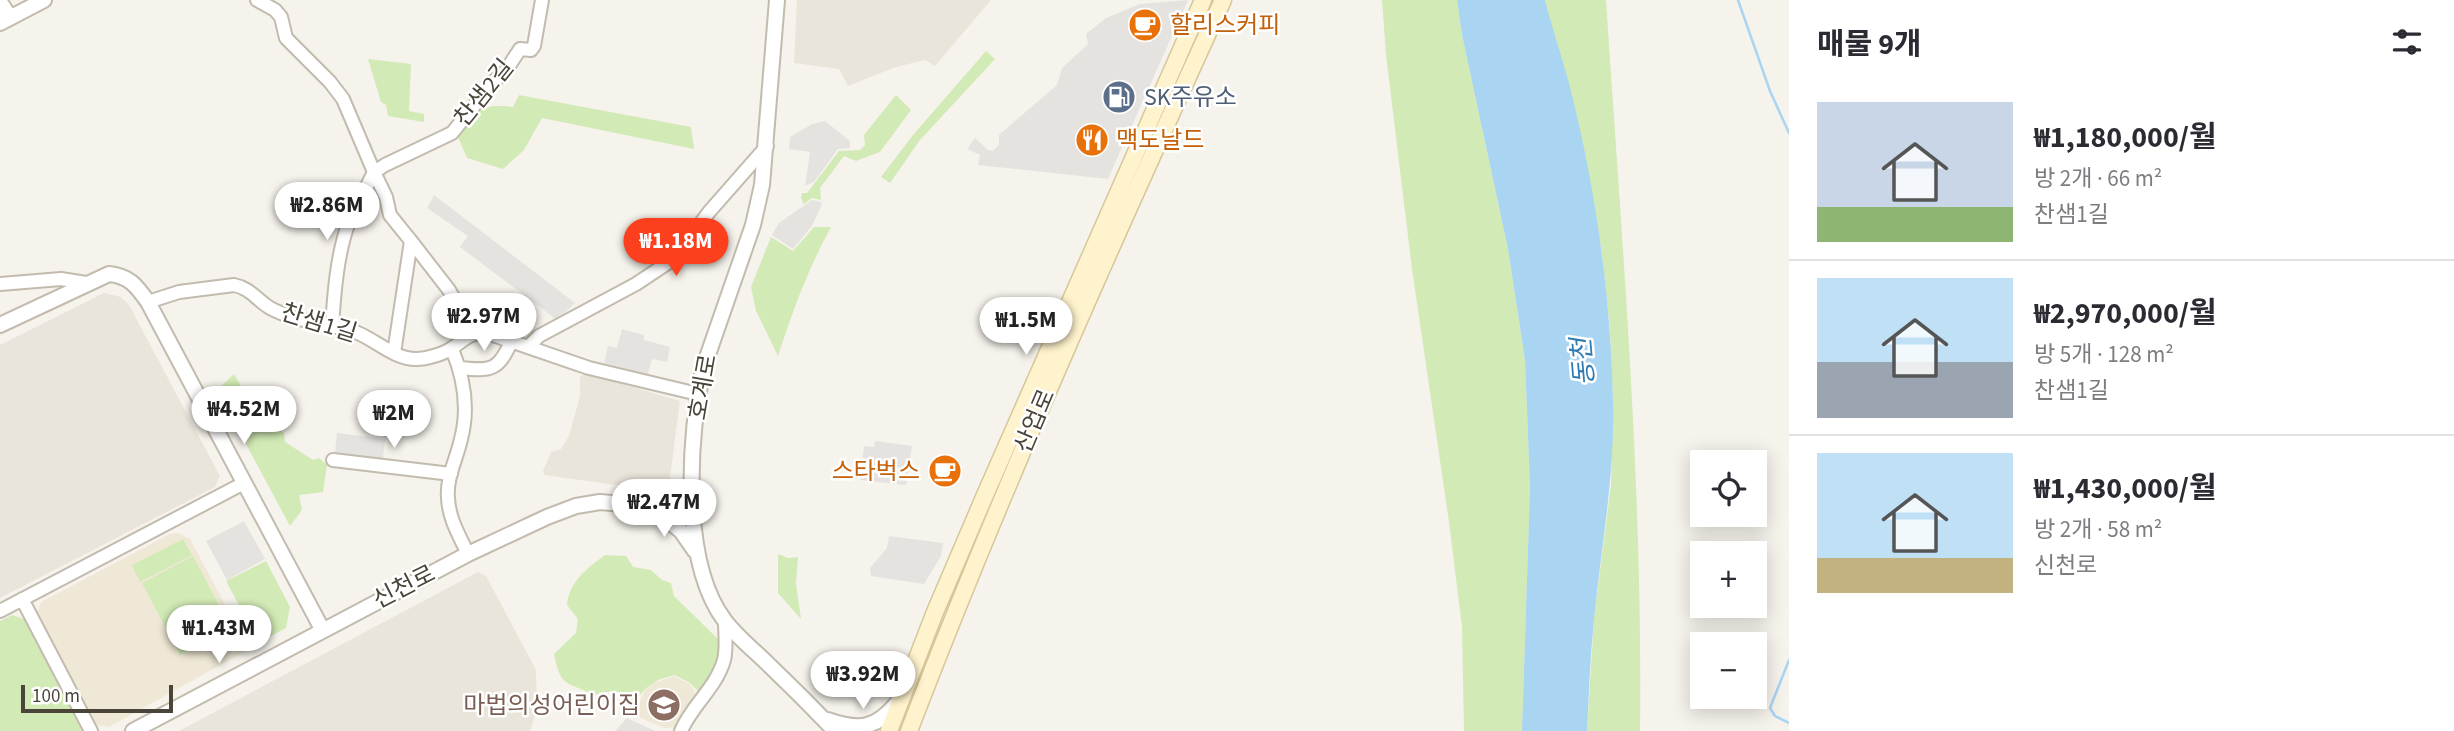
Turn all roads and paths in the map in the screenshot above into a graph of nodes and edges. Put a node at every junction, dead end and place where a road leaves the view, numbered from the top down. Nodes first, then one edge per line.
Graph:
1 (44, 0) edge
2 (257, 0) edge
3 (542, 0) edge
4 (777, 0) edge
5 (1203, 0) edge
6 (1223, 0) edge
7 (0, 2) edge
8 (5, 20) edge
9 (766, 146) junction
10 (374, 172) junction
11 (411, 241) junction
12 (86, 283) junction
13 (0, 284) edge
14 (148, 302) junction
15 (0, 325) edge
16 (332, 327) junction
17 (466, 336) junction
18 (511, 342) junction
19 (528, 348) junction
20 (452, 349) junction
21 (394, 353) junction
22 (460, 368) junction
23 (698, 394) junction
24 (333, 460) dead end
25 (451, 474) junction
26 (244, 483) junction
27 (649, 505) junction
28 (692, 510) junction
29 (468, 554) junction
30 (696, 554) junction
31 (22, 599) junction
32 (0, 611) edge
33 (725, 621) junction
34 (322, 629) junction
35 (902, 697) junction
36 (820, 715) junction
37 (92, 731) edge
38 (133, 731) edge
39 (681, 731) edge
40 (835, 731) edge
41 (889, 731) edge
42 (909, 731) edge

1 - 8 street
2 - 10 street
3 - 10 street, 찬샘2길
4 - 9 street, 호계로
5 - 35 main road, 산업로
6 - 42 main road, 산업로
7 - 8 street
9 - 19 street
9 - 23 street, 호계로
10 - 11 street
10 - 16 street
11 - 17 street
11 - 21 street
12 - 13 street
12 - 14 street
12 - 15 street
14 - 16 street, 찬샘1길
14 - 26 street
16 - 21 street, 찬샘1길
17 - 18 street
17 - 20 street, 찬샘1길
18 - 19 street
18 - 22 street
19 - 23 street
20 - 21 street, 찬샘1길
20 - 22 street
22 - 25 street
23 - 28 street, 호계로
24 - 25 street
25 - 29 street
26 - 31 street
26 - 34 street
27 - 28 street, 신천로
27 - 29 street, 신천로
27 - 30 street
28 - 30 street, 호계로
29 - 34 street, 신천로
30 - 33 street, 호계로
31 - 32 street
31 - 37 street
33 - 36 street, 호계로
33 - 39 street
34 - 38 street, 신천로
35 - 36 street
35 - 41 main road, 산업로
36 - 40 street, 호계로

